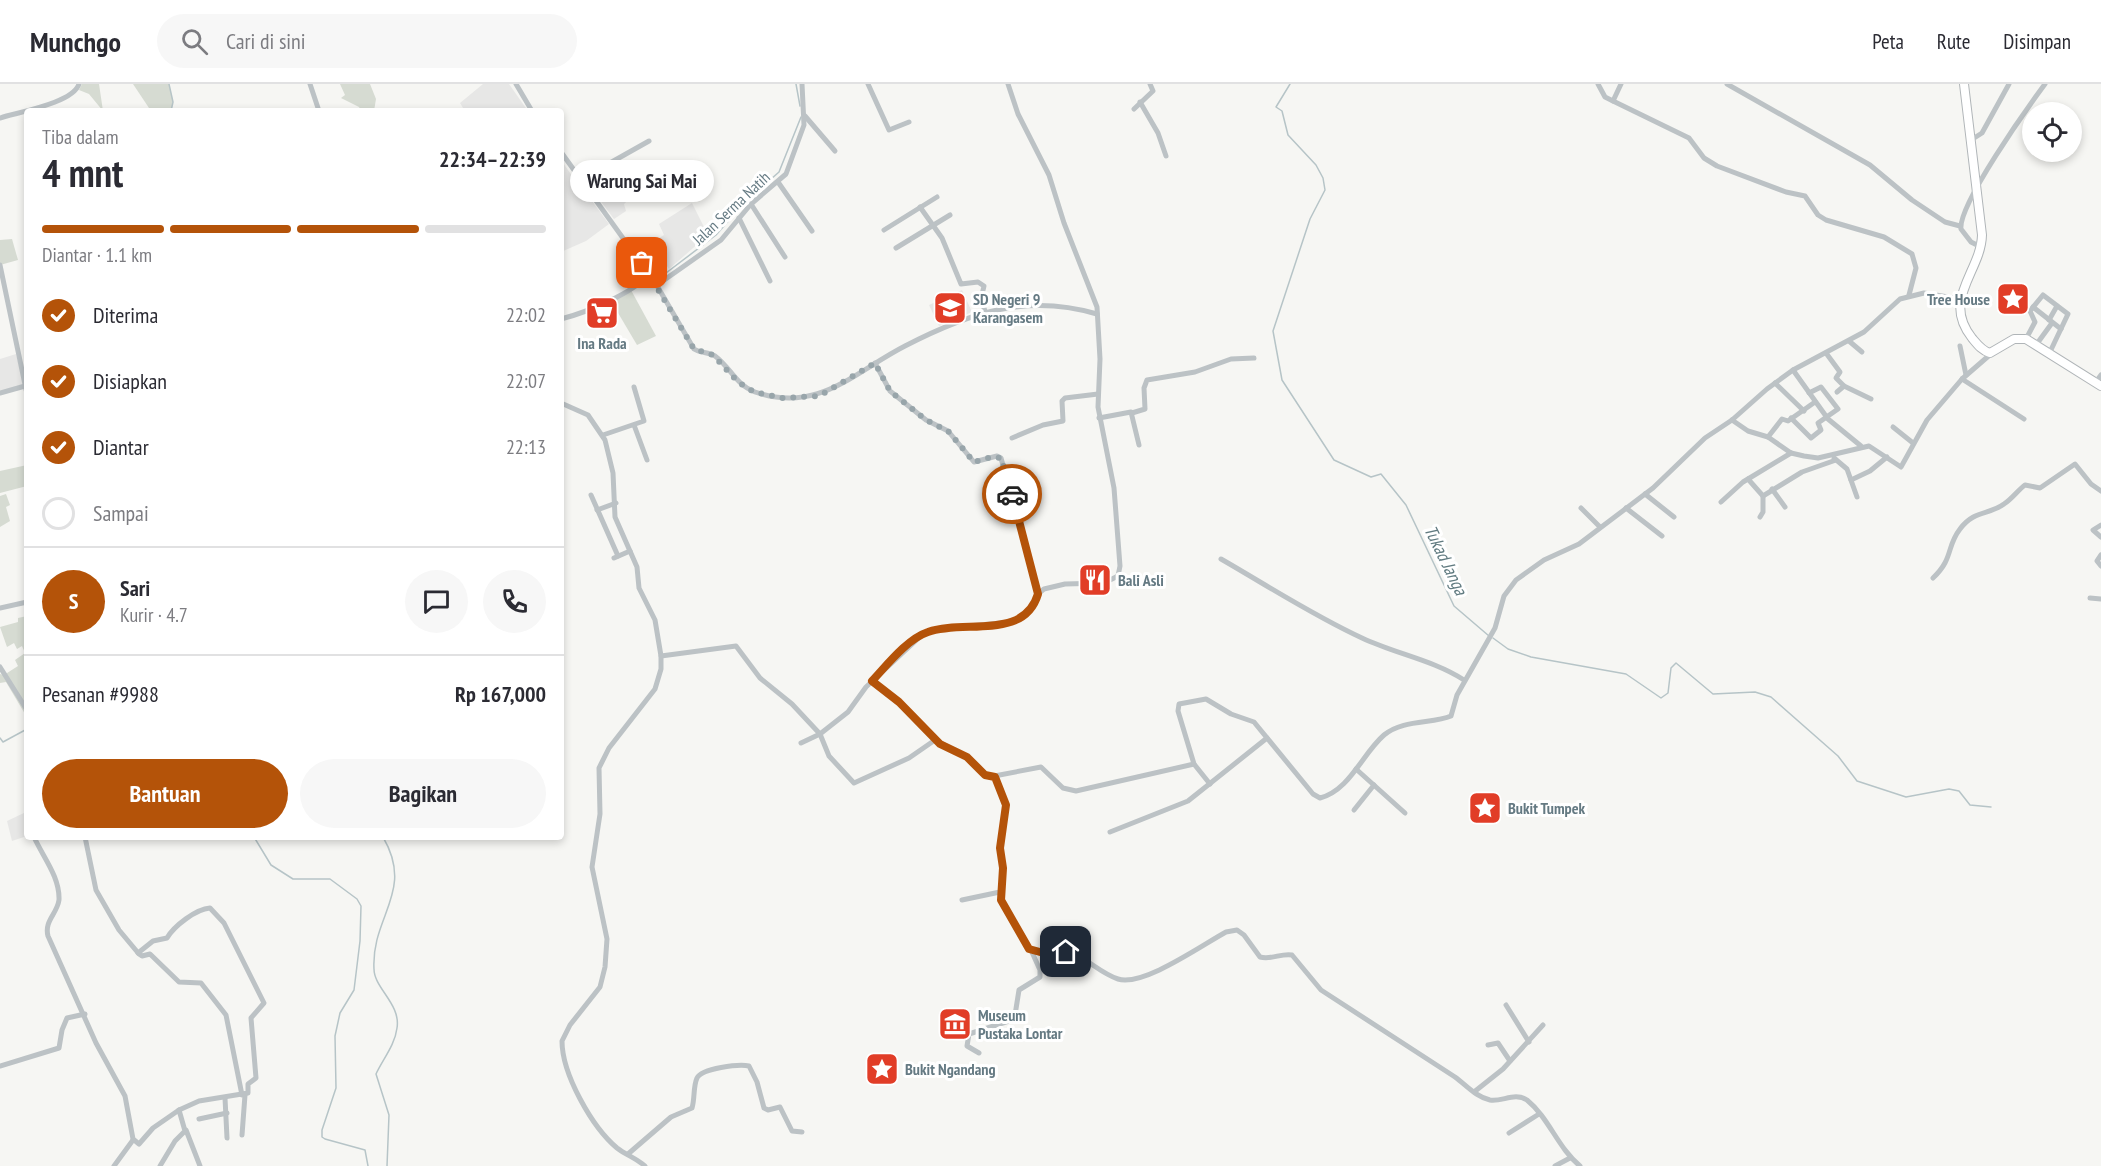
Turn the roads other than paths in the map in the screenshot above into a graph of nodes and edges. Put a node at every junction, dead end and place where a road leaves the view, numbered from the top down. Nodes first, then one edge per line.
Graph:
1 (79, 84) edge
2 (310, 84) edge
3 (516, 84) edge
4 (802, 84) edge
5 (868, 84) edge
6 (1008, 84) edge
7 (1150, 84) edge
8 (1598, 84) edge
9 (1621, 84) edge
10 (1727, 84) edge
11 (1964, 84) edge
12 (2009, 84) edge
13 (2045, 84) edge
14 (1613, 100) junction
15 (1140, 102) junction
16 (34, 108) edge
17 (318, 108) edge
18 (530, 108) edge
19 (1134, 109) dead end
20 (24, 111) edge
21 (805, 116) junction
22 (0, 118) edge
23 (909, 122) dead end
24 (1971, 140) junction
25 (649, 141) dead end
26 (835, 151) dead end
27 (564, 156) edge
28 (1166, 156) dead end
29 (778, 182) junction
30 (584, 184) junction
31 (1977, 187) junction
32 (937, 197) dead end
33 (751, 204) junction
34 (920, 207) junction
35 (950, 215) dead end
36 (739, 218) junction
37 (933, 225) junction
38 (1960, 226) junction
39 (884, 230) dead end
40 (812, 231) dead end
41 (1982, 247) junction
42 (896, 248) dead end
43 (785, 257) dead end
44 (0, 265) edge
45 (649, 274) junction
46 (770, 281) dead end
47 (642, 283) junction
48 (656, 284) junction
49 (1909, 295) junction
50 (1960, 299) junction
51 (2057, 306) junction
52 (2032, 308) junction
53 (985, 311) junction
54 (1097, 314) junction
55 (564, 318) edge
56 (2050, 322) junction
57 (2061, 329) junction
58 (2026, 339) junction
59 (1849, 341) junction
60 (2036, 345) junction
61 (1960, 346) dead end
62 (1862, 352) dead end
63 (1826, 353) junction
64 (1992, 353) junction
65 (2049, 354) junction
66 (1254, 358) dead end
67 (875, 363) junction
68 (1793, 370) junction
69 (24, 375) edge
70 (2101, 375) edge
71 (1964, 377) junction
72 (1775, 383) junction
73 (24, 385) edge
74 (2098, 385) edge
75 (1844, 386) junction
76 (634, 387) dead end
77 (1837, 392) dead end
78 (0, 393) edge
79 (1809, 393) junction
80 (1098, 394) junction
81 (1871, 399) dead end
82 (1815, 402) junction
83 (564, 404) edge
84 (1804, 411) junction
85 (1132, 413) junction
86 (1826, 417) junction
87 (1099, 418) junction
88 (1791, 418) junction
89 (2024, 418) dead end
90 (1732, 420) junction
91 (634, 425) junction
92 (1893, 427) dead end
93 (603, 435) junction
94 (1768, 437) junction
95 (1012, 438) dead end
96 (1913, 443) junction
97 (1139, 445) dead end
98 (1861, 447) junction
99 (1791, 453) junction
100 (1834, 457) junction
101 (1887, 457) junction
102 (647, 460) dead end
103 (1748, 479) junction
104 (1851, 480) junction
105 (1772, 489) junction
106 (2101, 491) edge
107 (1645, 494) junction
108 (591, 495) dead end
109 (1763, 496) junction
110 (1857, 497) dead end
111 (1721, 502) dead end
112 (616, 503) junction
113 (1785, 507) dead end
114 (1581, 508) dead end
115 (1626, 508) junction
116 (597, 510) junction
117 (1674, 517) dead end
118 (1760, 517) dead end
119 (2101, 525) edge
120 (1600, 527) junction
121 (1662, 536) dead end
122 (2101, 537) edge
123 (630, 551) junction
124 (2101, 555) edge
125 (1221, 559) dead end
126 (2101, 566) edge
127 (1934, 578) dead end
128 (1038, 594) junction
129 (2090, 598) dead end
130 (2101, 599) edge
131 (24, 603) edge
132 (0, 608) edge
133 (661, 656) junction
134 (0, 667) edge
135 (1464, 680) junction
136 (872, 681) junction
137 (24, 705) edge
138 (820, 734) junction
139 (1267, 738) junction
140 (935, 740) junction
141 (801, 743) dead end
142 (1194, 764) junction
143 (1356, 770) junction
144 (995, 777) junction
145 (1210, 784) junction
146 (1374, 785) junction
147 (1354, 810) dead end
148 (1405, 813) dead end
149 (1110, 832) dead end
150 (36, 840) edge
151 (86, 840) edge
152 (1000, 892) junction
153 (962, 900) dead end
154 (1031, 950) junction
155 (138, 953) junction
156 (1506, 1005) dead end
157 (85, 1014) junction
158 (1543, 1025) dead end
159 (1529, 1042) junction
160 (1488, 1045) dead end
161 (979, 1053) dead end
162 (1510, 1061) junction
163 (0, 1066) edge
164 (1474, 1092) junction
165 (243, 1095) junction
166 (225, 1098) junction
167 (179, 1110) junction
168 (227, 1113) junction
169 (1539, 1114) junction
170 (199, 1119) dead end
171 (186, 1130) junction
172 (802, 1132) dead end
173 (1509, 1133) dead end
174 (242, 1135) dead end
175 (227, 1138) dead end
176 (134, 1140) junction
177 (628, 1154) junction
178 (1570, 1158) junction
179 (114, 1166) edge
180 (160, 1166) edge
181 (200, 1166) edge
182 (645, 1166) edge
183 (1555, 1166) edge
184 (1580, 1166) edge

1 - 16 street
2 - 17 street
3 - 18 street
4 - 21 street, Jalan Serma Natih
5 - 23 street
6 - 54 street
7 - 15 street
8 - 14 street
9 - 14 street
10 - 38 street
11 - 24 highway
12 - 24 street
13 - 31 street
14 - 49 street
15 - 19 street
15 - 28 street
20 - 22 street
21 - 26 street
21 - 29 street, Jalan Serma Natih
24 - 31 highway
25 - 30 street
27 - 30 street
29 - 33 street, Jalan Serma Natih
29 - 40 street
30 - 45 street
31 - 38 street
31 - 41 highway
32 - 34 street
33 - 36 street, Jalan Serma Natih
33 - 43 street
34 - 37 street
34 - 39 street
35 - 37 street
36 - 46 street
36 - 48 street, Jalan Serma Natih
37 - 42 street
37 - 53 street
38 - 41 street
41 - 50 highway
44 - 69 street
45 - 47 street
45 - 48 street
47 - 48 street
47 - 55 street
48 - 67 street
49 - 50 street
49 - 59 street
50 - 64 highway
51 - 52 street
51 - 56 street
51 - 57 street
52 - 56 street
52 - 58 street
53 - 54 street
53 - 67 street
54 - 80 street
56 - 57 street
56 - 60 street
57 - 65 street
58 - 60 highway
58 - 64 highway
59 - 62 street
59 - 63 street
60 - 65 highway
61 - 71 street
63 - 68 street
63 - 75 street
64 - 71 street
65 - 74 highway
66 - 85 street
67 - 128 street
68 - 72 street
68 - 79 street
70 - 74 street
71 - 89 street
71 - 96 street
72 - 84 street
72 - 90 street
73 - 78 street
75 - 77 street
75 - 81 street
76 - 91 street
79 - 82 street
79 - 86 street
80 - 87 street
80 - 95 street
82 - 84 street
82 - 86 street
83 - 93 street
84 - 88 street
85 - 87 street
85 - 97 street
86 - 88 street
86 - 98 street
87 - 128 street
88 - 94 street
90 - 94 street
90 - 107 street
91 - 93 street
91 - 102 street
92 - 96 street
93 - 112 street
94 - 99 street
96 - 101 street
98 - 100 street
98 - 101 street
99 - 100 street
99 - 103 street
100 - 104 street
100 - 105 street
101 - 104 street
103 - 109 street
103 - 111 street
104 - 110 street
105 - 109 street
105 - 113 street
106 - 127 street
107 - 115 street
107 - 117 street
108 - 116 street
109 - 118 street
112 - 116 street
112 - 123 street
114 - 120 street
115 - 120 street
115 - 121 street
116 - 123 street
119 - 122 street
120 - 135 street
123 - 133 street
124 - 126 street
125 - 135 street
128 - 136 street
129 - 130 street
131 - 132 street
133 - 138 street
133 - 177 street
134 - 137 street
135 - 143 street
136 - 138 street
136 - 140 street
138 - 140 street
138 - 141 street
139 - 142 street
139 - 143 street
139 - 145 street
140 - 144 street
142 - 144 street
142 - 145 street
143 - 146 street
144 - 152 street
145 - 149 street
146 - 147 street
146 - 148 street
150 - 157 street
151 - 155 street
152 - 153 street
152 - 154 street
154 - 161 street
154 - 164 street
155 - 165 street
155 - 165 street
156 - 159 street
157 - 163 street
157 - 176 street
158 - 159 street
159 - 162 street
160 - 162 street
162 - 164 street
164 - 169 street
165 - 166 street
165 - 174 street
166 - 167 street
166 - 168 street
167 - 171 street
167 - 176 street
168 - 170 street
168 - 175 street
169 - 173 street
169 - 178 street
171 - 180 street
171 - 181 street
172 - 177 street
176 - 179 street
177 - 182 street
178 - 183 street
178 - 184 street

